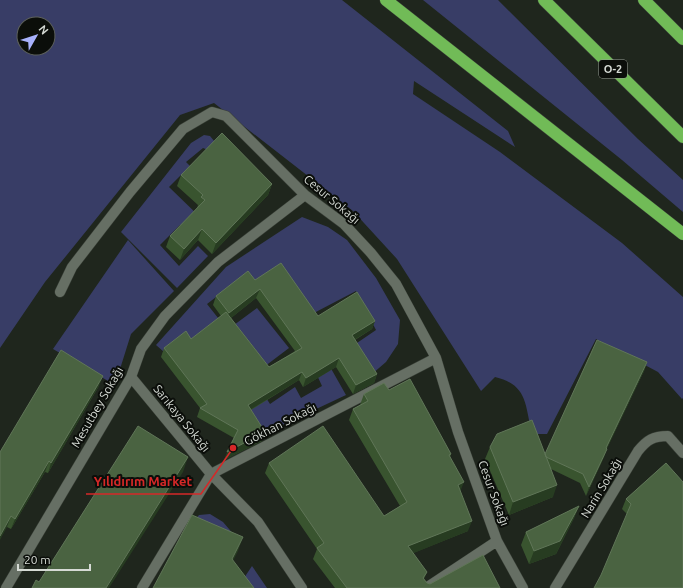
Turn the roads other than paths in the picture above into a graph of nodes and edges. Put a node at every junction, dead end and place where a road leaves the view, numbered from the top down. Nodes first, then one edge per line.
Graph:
1 (386, 0) edge
2 (544, 0) edge
3 (644, 0) edge
4 (683, 39) edge
5 (683, 137) edge
6 (305, 195) junction
7 (683, 234) edge
8 (60, 292) dead end
9 (436, 358) junction
10 (131, 377) junction
11 (683, 453) edge
12 (211, 474) junction
13 (497, 541) junction
14 (6, 588) edge
15 (142, 588) edge
16 (302, 588) edge
17 (426, 588) edge
18 (523, 588) edge
19 (555, 588) edge

1 - 7 highway
2 - 5 highway, O-2
3 - 4 highway
6 - 8 street, Cesur Sokağı
6 - 9 street, Cesur Sokağı
6 - 10 street, Mesutbey Sokağı
9 - 12 street, Gökhan Sokağı
9 - 13 street, Cesur Sokağı
10 - 12 street, Sarıkaya Sokağı
10 - 14 street, Mesutbey Sokağı
11 - 19 street, Narin Sokağı
12 - 15 street
12 - 16 street, Sarıkaya Sokağı
13 - 17 street
13 - 18 street, Cesur Sokağı

